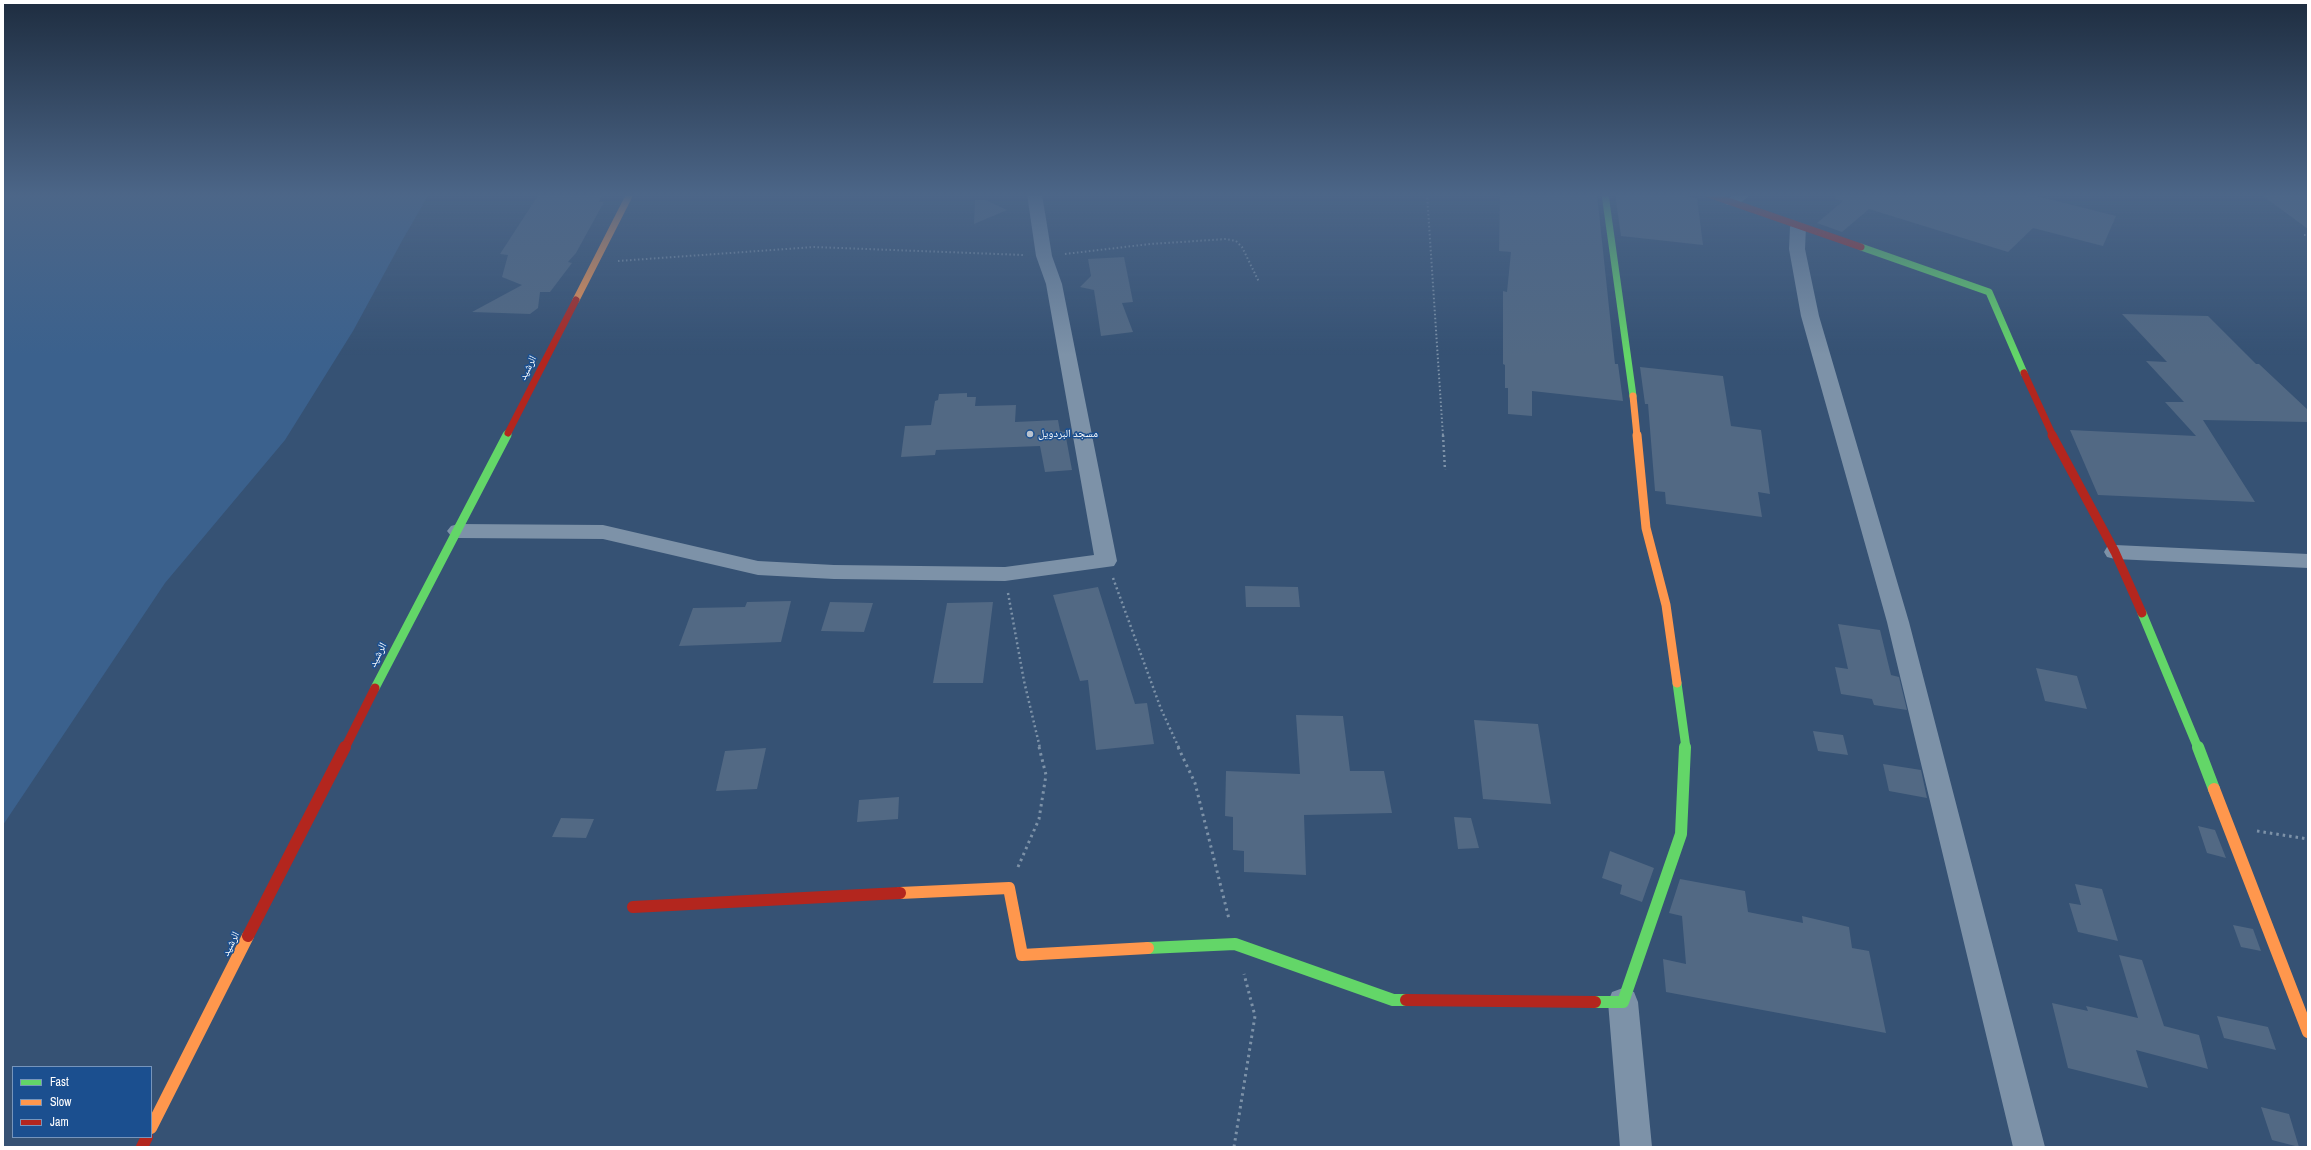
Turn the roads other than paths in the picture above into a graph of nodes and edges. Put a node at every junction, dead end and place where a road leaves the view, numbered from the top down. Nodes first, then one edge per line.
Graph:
1 (602, 248) edge
2 (1043, 248) edge
3 (1612, 248) edge
4 (1797, 248) edge
5 (1859, 248) edge
6 (458, 530) junction
7 (2115, 552) junction
8 (2308, 561) edge
9 (633, 907) dead end
10 (1623, 1002) junction
11 (2308, 1032) edge
12 (152, 1126) edge
13 (146, 1138) edge
14 (142, 1147) edge
15 (1636, 1147) edge
16 (2029, 1147) edge

1 - 6 street, الرشيد
2 - 6 street
3 - 10 street
4 - 16 street
5 - 7 street
6 - 12 street, الرشيد
7 - 8 street
7 - 11 street
9 - 10 street
10 - 15 street
13 - 14 street

